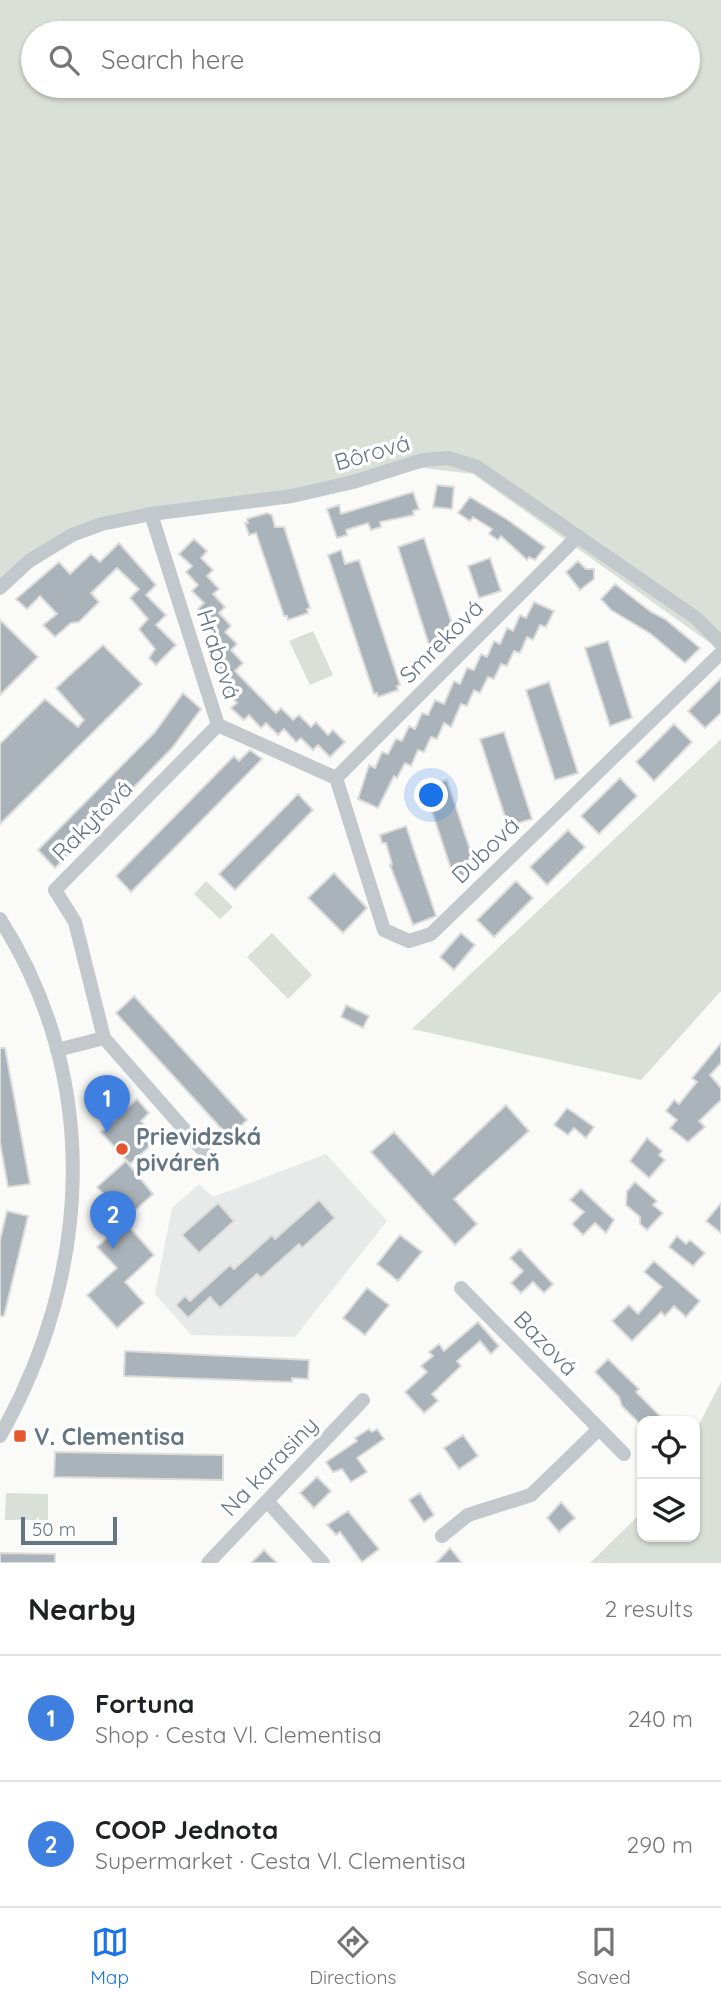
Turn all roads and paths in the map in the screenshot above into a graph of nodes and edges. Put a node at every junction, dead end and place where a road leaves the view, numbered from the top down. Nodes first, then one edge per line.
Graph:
1 (151, 514) junction
2 (579, 537) junction
3 (0, 588) edge
4 (721, 643) edge
5 (721, 653) edge
6 (218, 725) junction
7 (336, 778) junction
8 (0, 919) edge
9 (104, 1038) junction
10 (57, 1050) junction
11 (205, 1153) dead end
12 (461, 1288) dead end
13 (363, 1400) dead end
14 (599, 1429) junction
15 (0, 1436) edge
16 (624, 1454) dead end
17 (267, 1501) junction
18 (442, 1536) dead end
19 (208, 1563) edge
20 (323, 1563) edge

1 - 2 street, Bôrová
1 - 3 street, Bôrová
1 - 6 street, Hrabová
2 - 4 street, Bôrová
2 - 7 street, Smreková
5 - 7 street, Dubová
6 - 7 street, Hrabová
6 - 9 street, Rakytová
8 - 10 street
9 - 10 street
9 - 11 street
10 - 15 street
12 - 14 street, Bazová
13 - 17 street, Na karasiny
14 - 16 street, Bazová
14 - 18 street
17 - 19 street, Na karasiny
17 - 20 street

